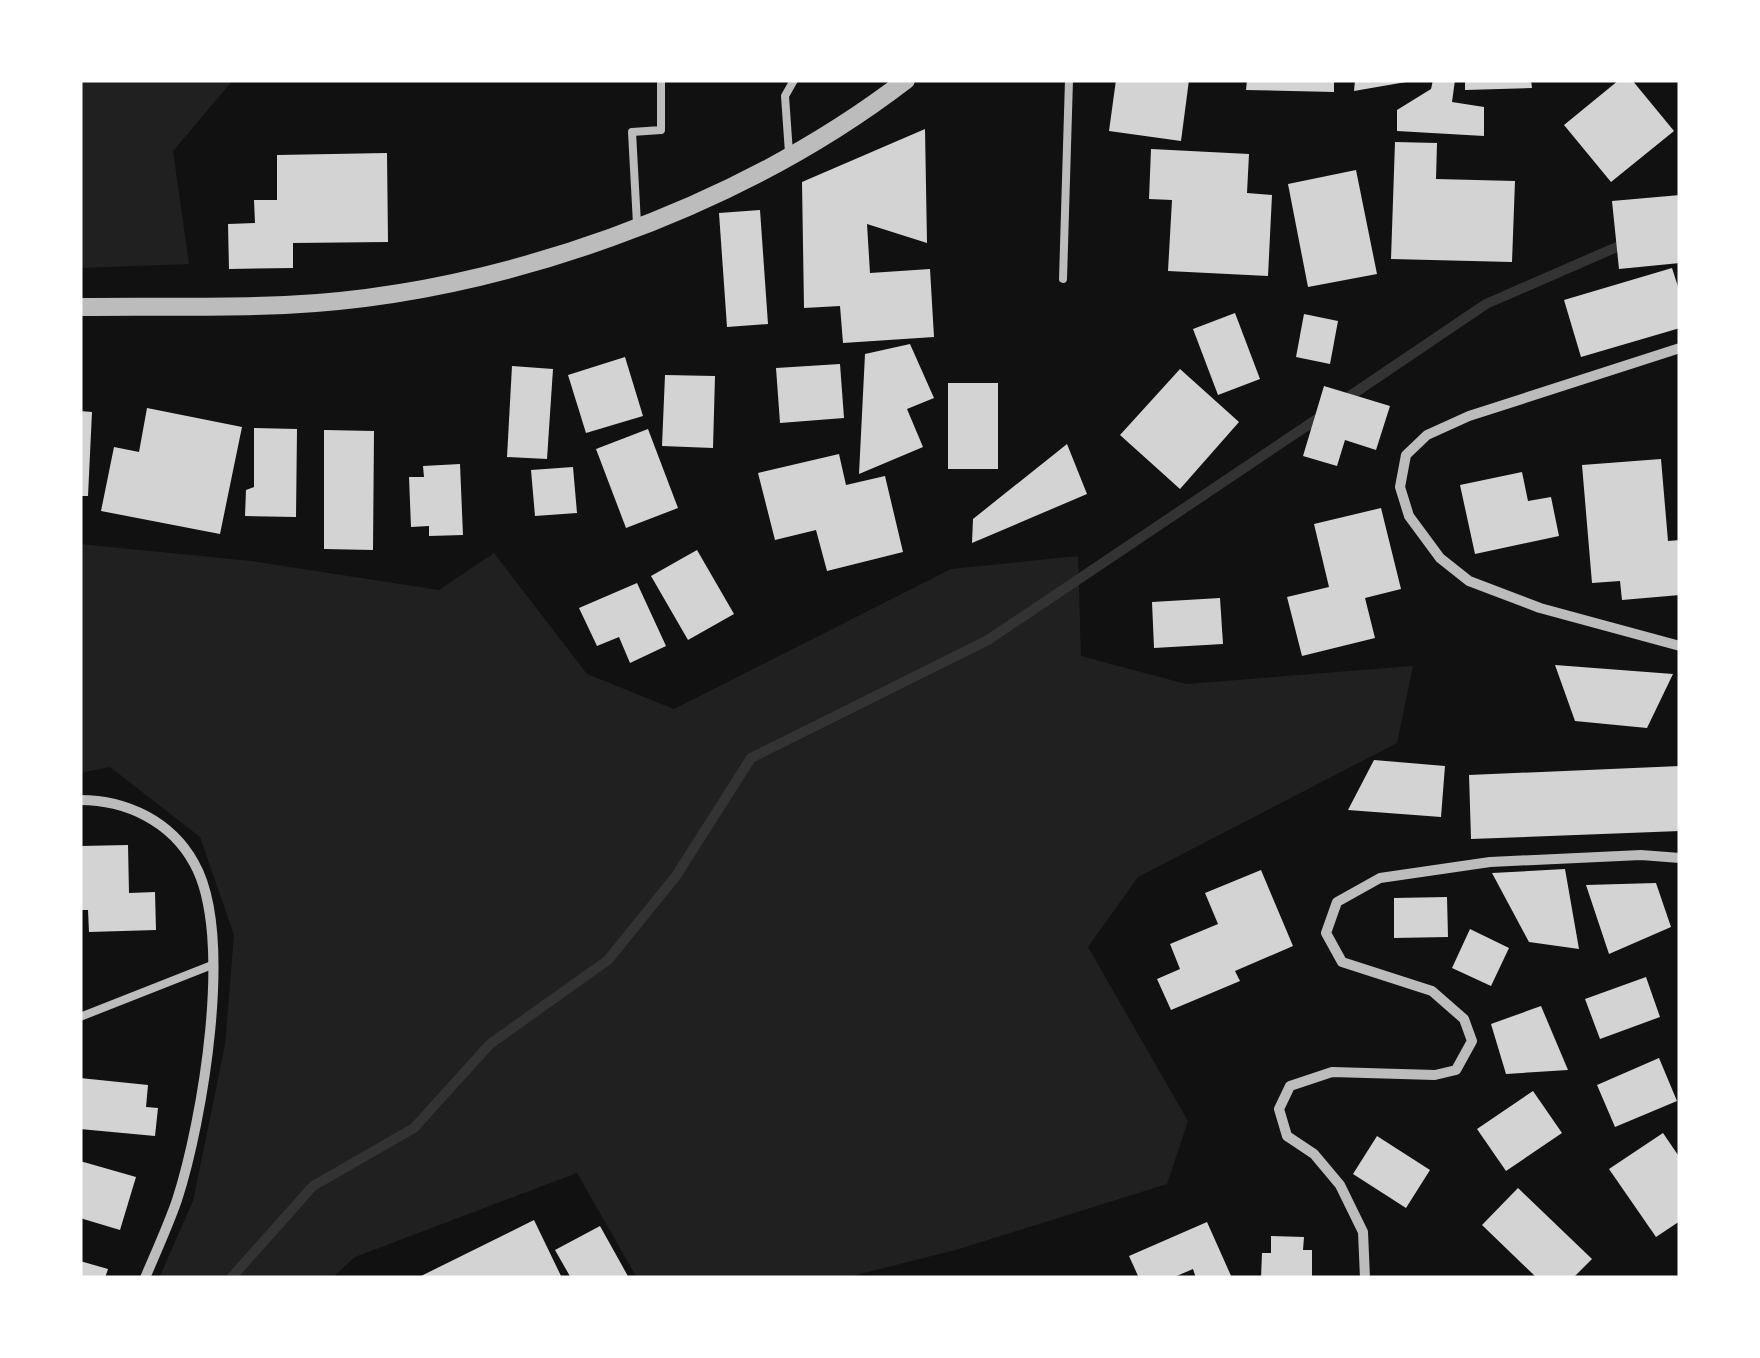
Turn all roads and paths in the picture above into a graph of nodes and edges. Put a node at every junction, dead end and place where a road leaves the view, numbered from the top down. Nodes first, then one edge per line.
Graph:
1 (661, 80) edge
2 (794, 80) edge
3 (881, 80) edge
4 (906, 80) edge
5 (1069, 80) edge
6 (880, 100) junction
7 (789, 155) junction
8 (637, 226) junction
9 (1063, 278) dead end
10 (80, 307) edge
11 (1680, 348) edge
12 (1680, 646) edge
13 (80, 800) edge
14 (1680, 858) edge
15 (212, 965) junction
16 (80, 1017) edge
17 (145, 1278) edge
18 (1366, 1278) edge

1 - 8 lane
2 - 7 lane
3 - 6 lane
4 - 6 street
5 - 9 lane
6 - 7 street
7 - 8 street
8 - 10 street
11 - 12 street
13 - 15 street
14 - 18 street
15 - 16 lane
15 - 17 street

